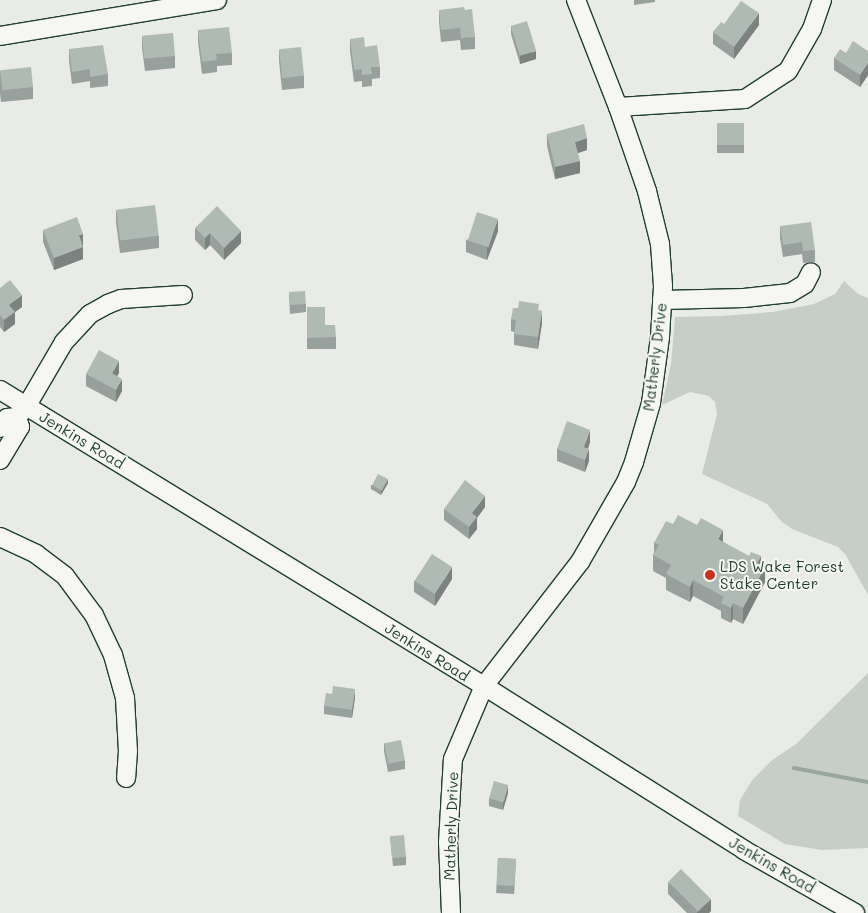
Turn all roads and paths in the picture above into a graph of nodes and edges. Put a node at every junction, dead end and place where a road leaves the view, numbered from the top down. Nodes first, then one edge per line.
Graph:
1 (217, 0) edge
2 (576, 0) edge
3 (822, 0) edge
4 (0, 36) edge
5 (618, 107) junction
6 (811, 272) dead end
7 (183, 295) dead end
8 (662, 300) junction
9 (0, 390) edge
10 (22, 412) junction
11 (0, 428) edge
12 (0, 460) edge
13 (0, 537) edge
14 (484, 686) junction
15 (126, 778) dead end
16 (845, 911) edge
17 (452, 913) edge

1 - 4 street
2 - 5 street, Matherly Drive
3 - 5 street
5 - 8 street, Matherly Drive
6 - 8 street
7 - 10 street
8 - 14 street, Matherly Drive
9 - 10 street, Jenkins Road
10 - 11 street
10 - 12 street
10 - 14 street, Jenkins Road
13 - 15 street
14 - 16 street, Jenkins Road
14 - 17 street, Matherly Drive

